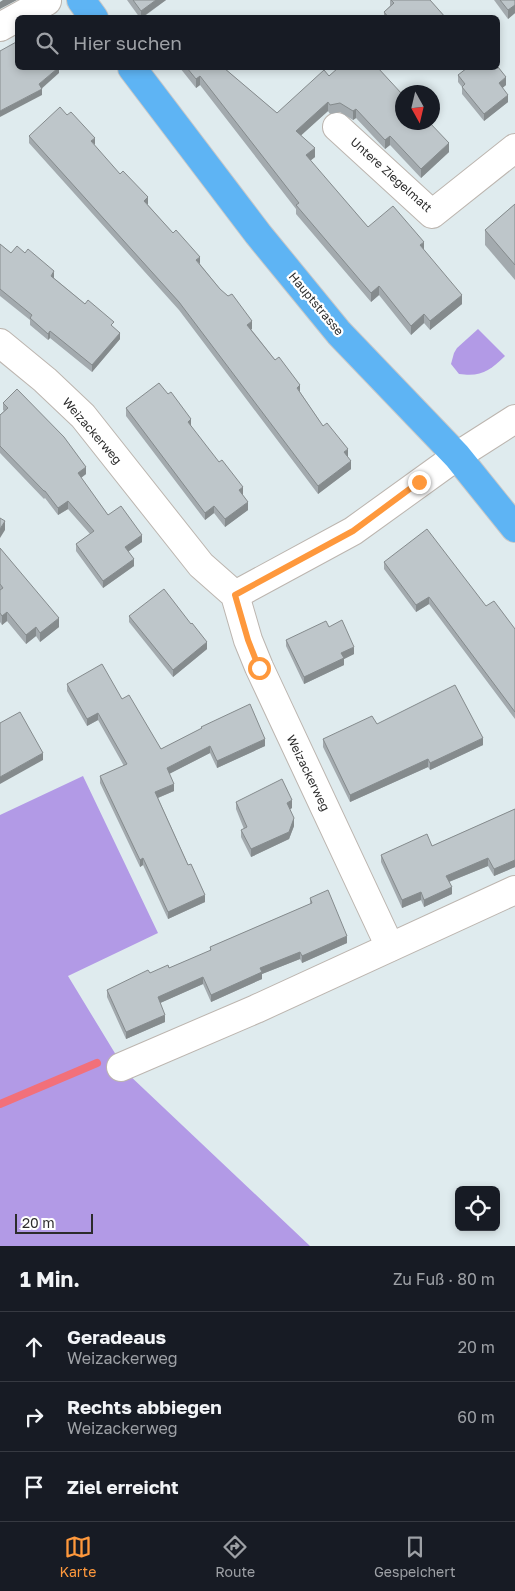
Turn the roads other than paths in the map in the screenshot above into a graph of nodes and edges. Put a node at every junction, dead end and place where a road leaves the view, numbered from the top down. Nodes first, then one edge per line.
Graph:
1 (81, 0) edge
2 (46, 1) edge
3 (21, 15) edge
4 (92, 15) edge
5 (15, 19) edge
6 (0, 27) edge
7 (134, 70) edge
8 (337, 127) dead end
9 (515, 148) edge
10 (0, 342) edge
11 (515, 419) edge
12 (457, 456) junction
13 (515, 528) edge
14 (235, 595) junction
15 (515, 890) edge
16 (390, 947) junction
17 (121, 1067) dead end

1 - 4 main road
2 - 3 street
5 - 6 street
7 - 12 main road, Hauptstrasse
8 - 9 street, Untere Ziegelmatt
10 - 14 street, Weizackerweg
11 - 12 street
12 - 13 main road, Hauptstrasse
12 - 14 street
14 - 16 street, Weizackerweg
15 - 16 street
16 - 17 street

